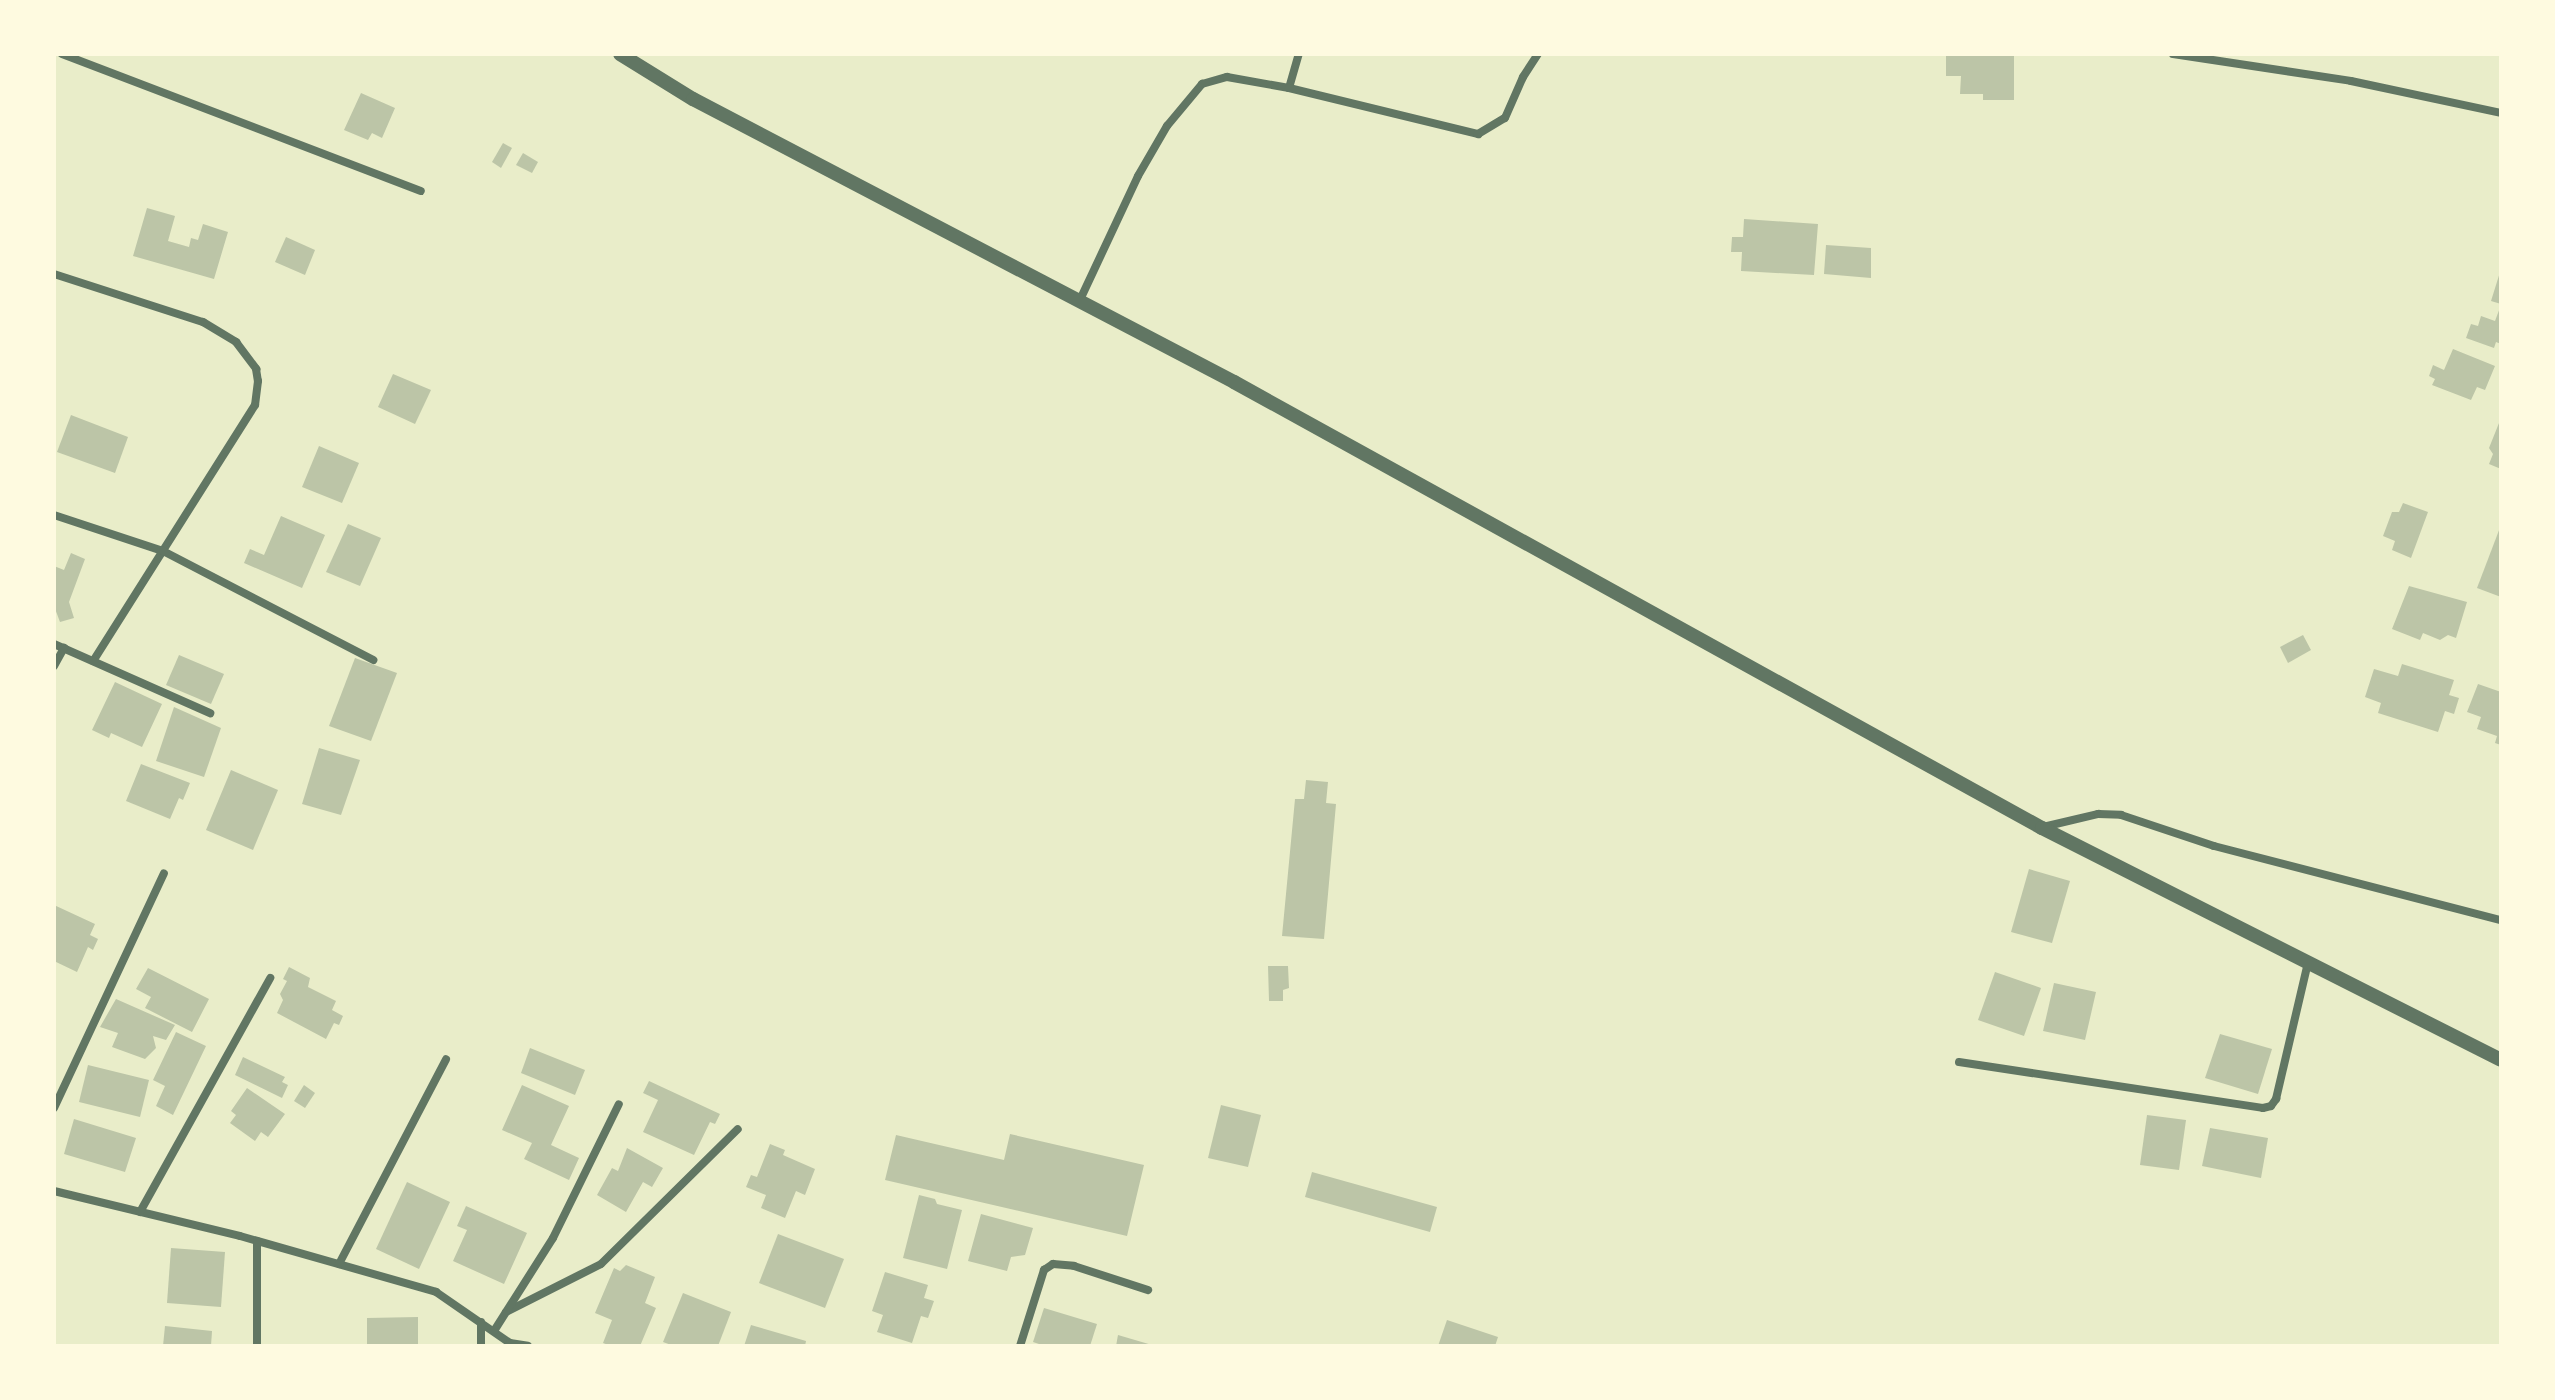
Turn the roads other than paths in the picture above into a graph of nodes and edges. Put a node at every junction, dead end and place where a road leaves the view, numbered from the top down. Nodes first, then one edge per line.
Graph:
1 (62, 54) edge
2 (620, 54) edge
3 (1299, 54) edge
4 (1538, 54) edge
5 (2173, 54) edge
6 (1289, 88) junction
7 (2501, 113) edge
8 (421, 191) dead end
9 (54, 274) edge
10 (1079, 302) junction
11 (54, 515) edge
12 (163, 551) junction
13 (54, 644) edge
14 (64, 648) junction
15 (373, 660) dead end
16 (93, 661) junction
17 (54, 666) edge
18 (210, 713) dead end
19 (2042, 828) junction
20 (164, 873) dead end
21 (2501, 920) edge
22 (2308, 963) junction
23 (270, 978) dead end
24 (446, 1059) dead end
25 (2501, 1060) edge
26 (1959, 1062) dead end
27 (619, 1104) dead end
28 (54, 1108) edge
29 (738, 1129) dead end
30 (54, 1191) edge
31 (140, 1212) junction
32 (257, 1241) junction
33 (339, 1264) junction
34 (1148, 1290) dead end
35 (506, 1312) junction
36 (481, 1322) junction
37 (494, 1331) junction
38 (510, 1344) edge
39 (257, 1346) edge
40 (481, 1346) edge
41 (528, 1346) edge
42 (1020, 1346) edge

1 - 8 street
2 - 10 street
3 - 6 street
4 - 6 street
5 - 7 street
6 - 10 street
9 - 12 street
10 - 19 street
11 - 12 street
12 - 15 street
12 - 16 street
13 - 14 street
14 - 16 street
14 - 17 street
16 - 18 street
19 - 21 street
19 - 22 street
20 - 28 street
22 - 25 street
22 - 26 street
23 - 31 street
24 - 33 street
27 - 35 street
29 - 35 street
30 - 31 street
31 - 32 street
32 - 33 street
32 - 39 street
33 - 36 street
34 - 42 street
35 - 37 street
36 - 37 street
36 - 40 street
37 - 38 street
38 - 41 street

